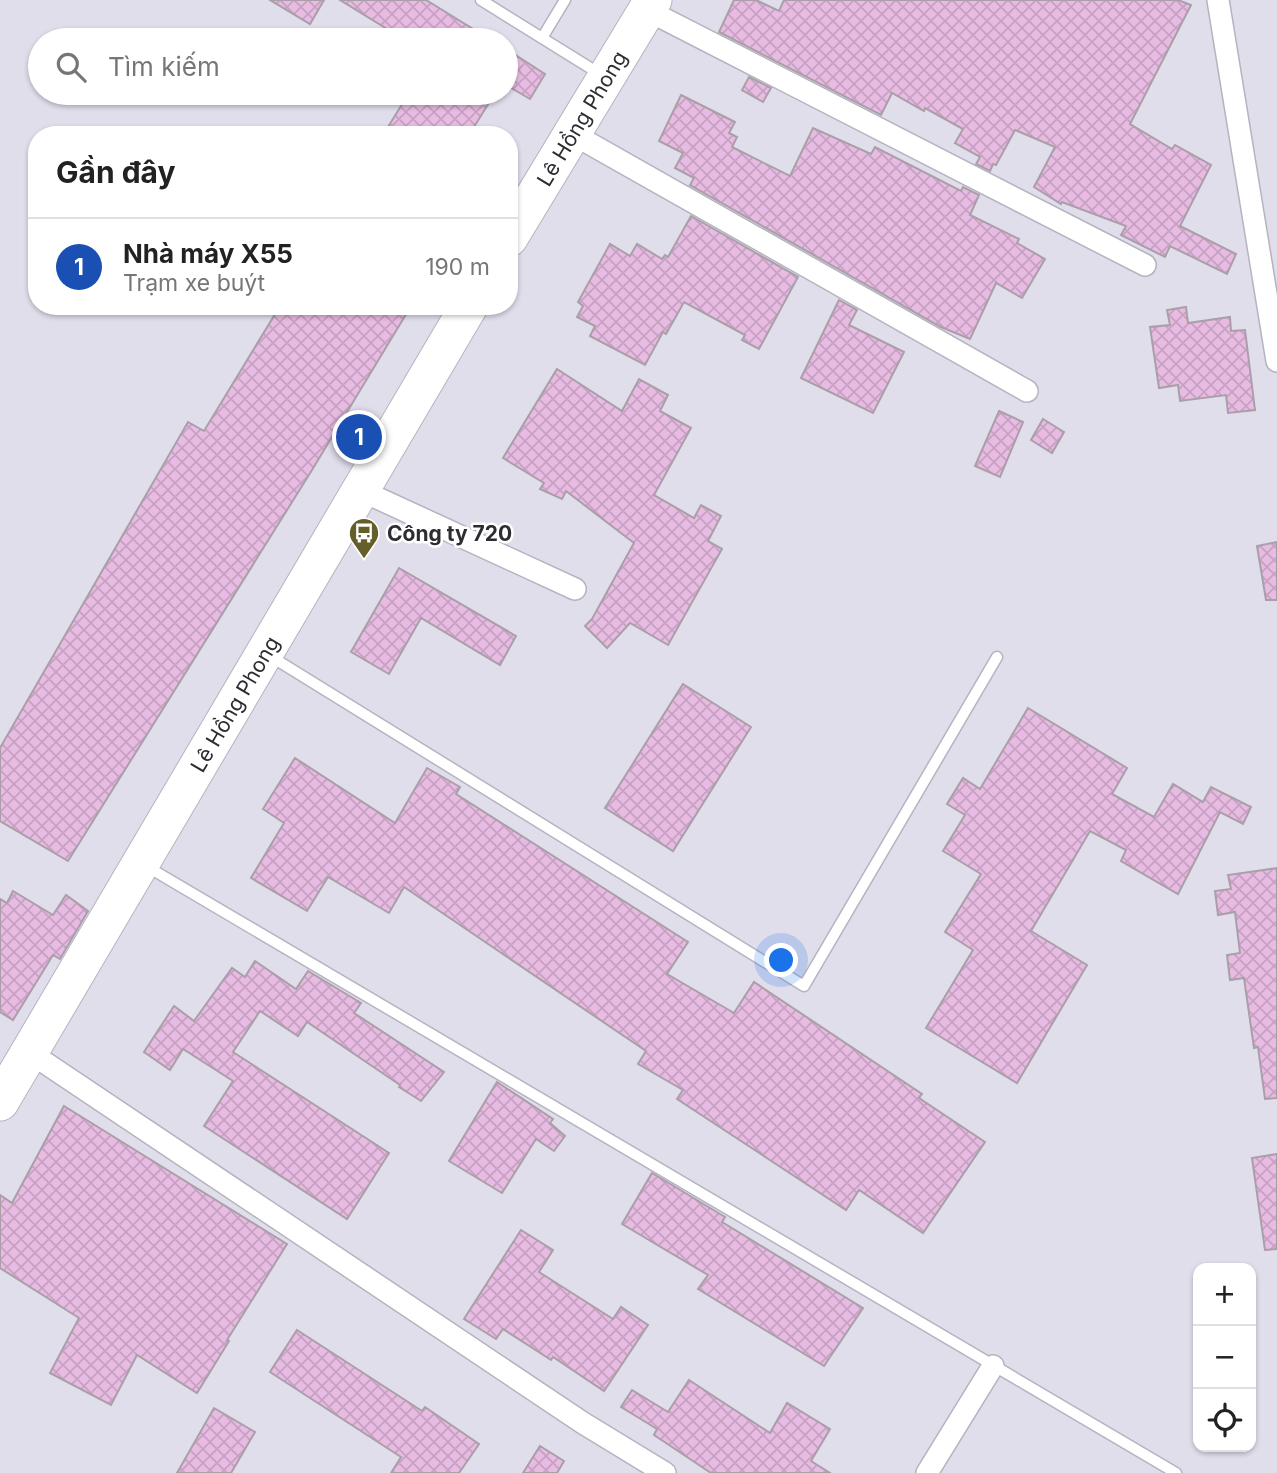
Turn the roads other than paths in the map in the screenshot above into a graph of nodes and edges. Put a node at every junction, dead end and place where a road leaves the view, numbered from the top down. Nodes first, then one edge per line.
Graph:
1 (481, 0) edge
2 (565, 0) edge
3 (1218, 0) edge
4 (650, 5) edge
5 (542, 38) junction
6 (606, 77) junction
7 (571, 133) junction
8 (518, 223) edge
9 (1145, 265) dead end
10 (464, 315) edge
11 (1277, 361) edge
12 (1027, 391) dead end
13 (360, 490) junction
14 (575, 589) dead end
15 (264, 653) junction
16 (997, 657) dead end
17 (141, 863) junction
18 (30, 1052) junction
19 (0, 1101) edge
20 (993, 1366) junction
21 (665, 1473) edge
22 (927, 1473) edge
23 (1176, 1473) edge

1 - 5 lane
2 - 5 lane
3 - 11 street
4 - 6 highway, Lê Hồng Phong
4 - 9 street
5 - 6 lane
6 - 7 highway, Lê Hồng Phong
7 - 8 highway, Lê Hồng Phong
7 - 12 street
10 - 13 highway, Lê Hồng Phong
13 - 14 street
13 - 15 highway, Lê Hồng Phong
15 - 16 lane
15 - 17 highway, Lê Hồng Phong
17 - 18 highway, Lê Hồng Phong
17 - 20 lane
18 - 19 highway, Lê Hồng Phong
18 - 21 street
20 - 22 street
20 - 23 lane

